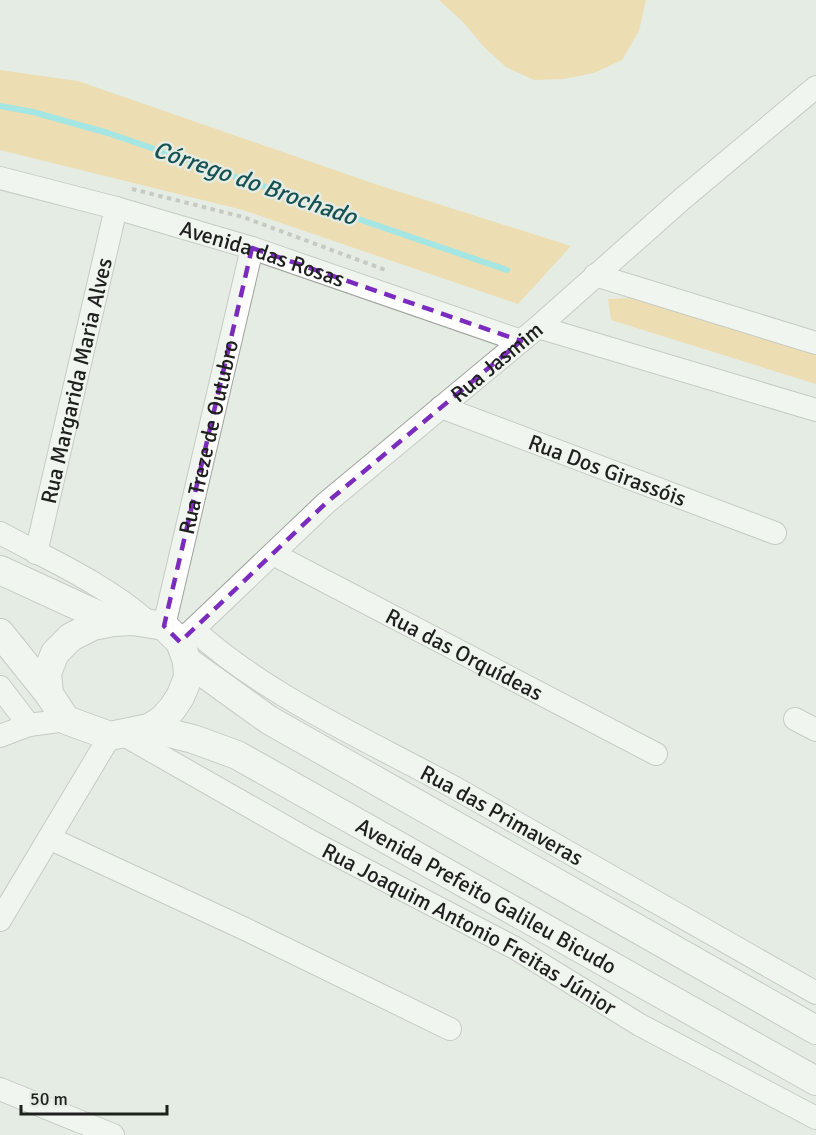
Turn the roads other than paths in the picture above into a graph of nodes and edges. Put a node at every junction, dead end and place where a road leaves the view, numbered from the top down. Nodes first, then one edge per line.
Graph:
1 (816, 87) edge
2 (0, 178) edge
3 (116, 208) junction
4 (252, 248) junction
5 (595, 275) junction
6 (529, 334) junction
7 (816, 343) edge
8 (441, 407) junction
9 (816, 410) edge
10 (0, 533) edge
11 (775, 533) dead end
12 (36, 553) junction
13 (273, 554) junction
14 (0, 570) edge
15 (113, 622) junction
16 (0, 633) edge
17 (175, 636) junction
18 (0, 687) edge
19 (49, 694) junction
20 (795, 719) dead end
21 (66, 720) junction
22 (28, 725) junction
23 (816, 730) edge
24 (128, 733) junction
25 (0, 736) edge
26 (656, 754) dead end
27 (49, 838) junction
28 (0, 920) edge
29 (816, 993) edge
30 (450, 1029) dead end
31 (816, 1030) edge
32 (816, 1081) edge
33 (0, 1089) edge
34 (816, 1118) edge
35 (113, 1135) edge

1 - 5 street, Rua Jasmim
2 - 3 street, Avenida das Rosas
3 - 4 street, Avenida das Rosas
3 - 12 street, Rua Margarida Maria Alves
4 - 6 street, Avenida das Rosas
4 - 17 street, Rua Treze de Outubro
5 - 6 street, Rua Jasmim
5 - 7 street
6 - 8 street, Rua Jasmim
6 - 9 street, Avenida das Rosas
8 - 11 street, Rua Dos Girassóis
8 - 13 street, Rua Jasmim
10 - 12 street, Rua das Primaveras
12 - 17 street, Rua das Primaveras
13 - 17 street, Rua Jasmim
13 - 26 street, Rua das Orquídeas
14 - 15 main road
15 - 17 main road
15 - 19 main road
16 - 19 main road
17 - 24 main road
17 - 29 street, Rua das Primaveras
17 - 31 main road, Avenida Prefeito Galileu Bicudo
18 - 22 street
19 - 21 main road
20 - 23 street
21 - 22 street
21 - 24 main road
22 - 25 street
24 - 27 street
24 - 32 main road, Avenida Prefeito Galileu Bicudo
24 - 34 street, Rua Joaquim Antonio Freitas Júnior
27 - 28 street
27 - 30 street
33 - 35 street

